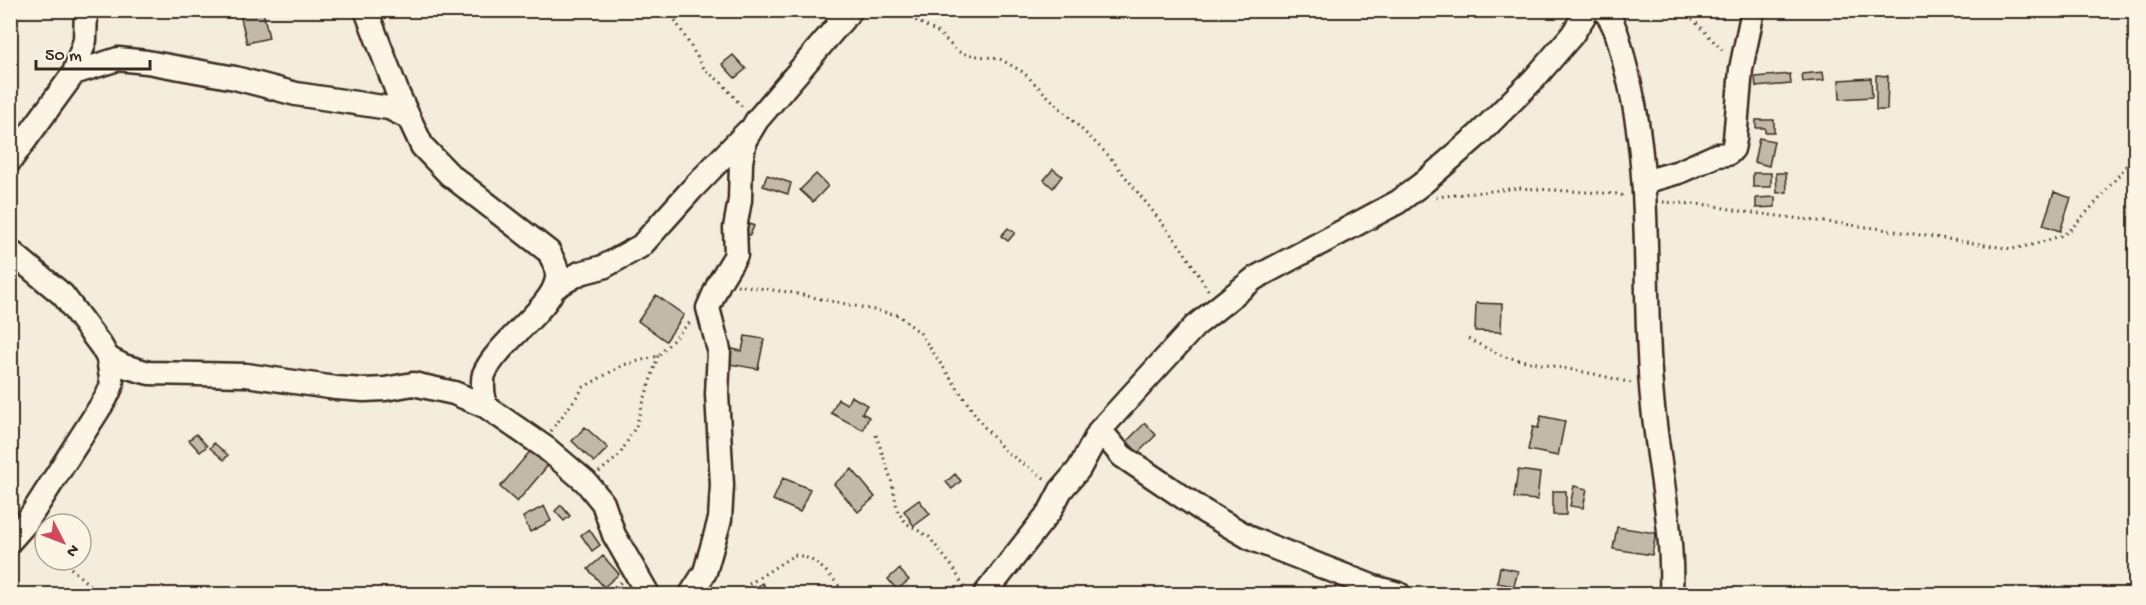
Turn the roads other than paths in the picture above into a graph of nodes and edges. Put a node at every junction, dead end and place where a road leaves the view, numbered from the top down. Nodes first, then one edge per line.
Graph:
1 (366, 10) edge
2 (851, 10) edge
3 (1588, 10) edge
4 (1604, 10) edge
5 (1753, 10) edge
6 (86, 19) edge
7 (118, 59) junction
8 (74, 73) junction
9 (409, 118) junction
10 (753, 125) junction
11 (10, 161) edge
12 (1646, 197) junction
13 (10, 251) edge
14 (554, 288) junction
15 (108, 358) junction
16 (149, 373) junction
17 (112, 385) junction
18 (485, 406) junction
19 (1100, 430) junction
20 (10, 541) edge
21 (648, 594) edge
22 (691, 594) edge
23 (985, 594) edge
24 (1399, 594) edge
25 (1671, 594) edge

1 - 9 street
2 - 10 street
3 - 19 street
4 - 12 street
5 - 12 street
6 - 7 street
6 - 8 street
7 - 8 street
7 - 9 street
8 - 11 street
9 - 14 street
10 - 14 street
10 - 22 street
12 - 25 street
13 - 15 street
14 - 18 street
15 - 16 street
15 - 17 street
16 - 17 street
16 - 18 street
17 - 20 street
18 - 21 street
19 - 23 street
19 - 24 street

